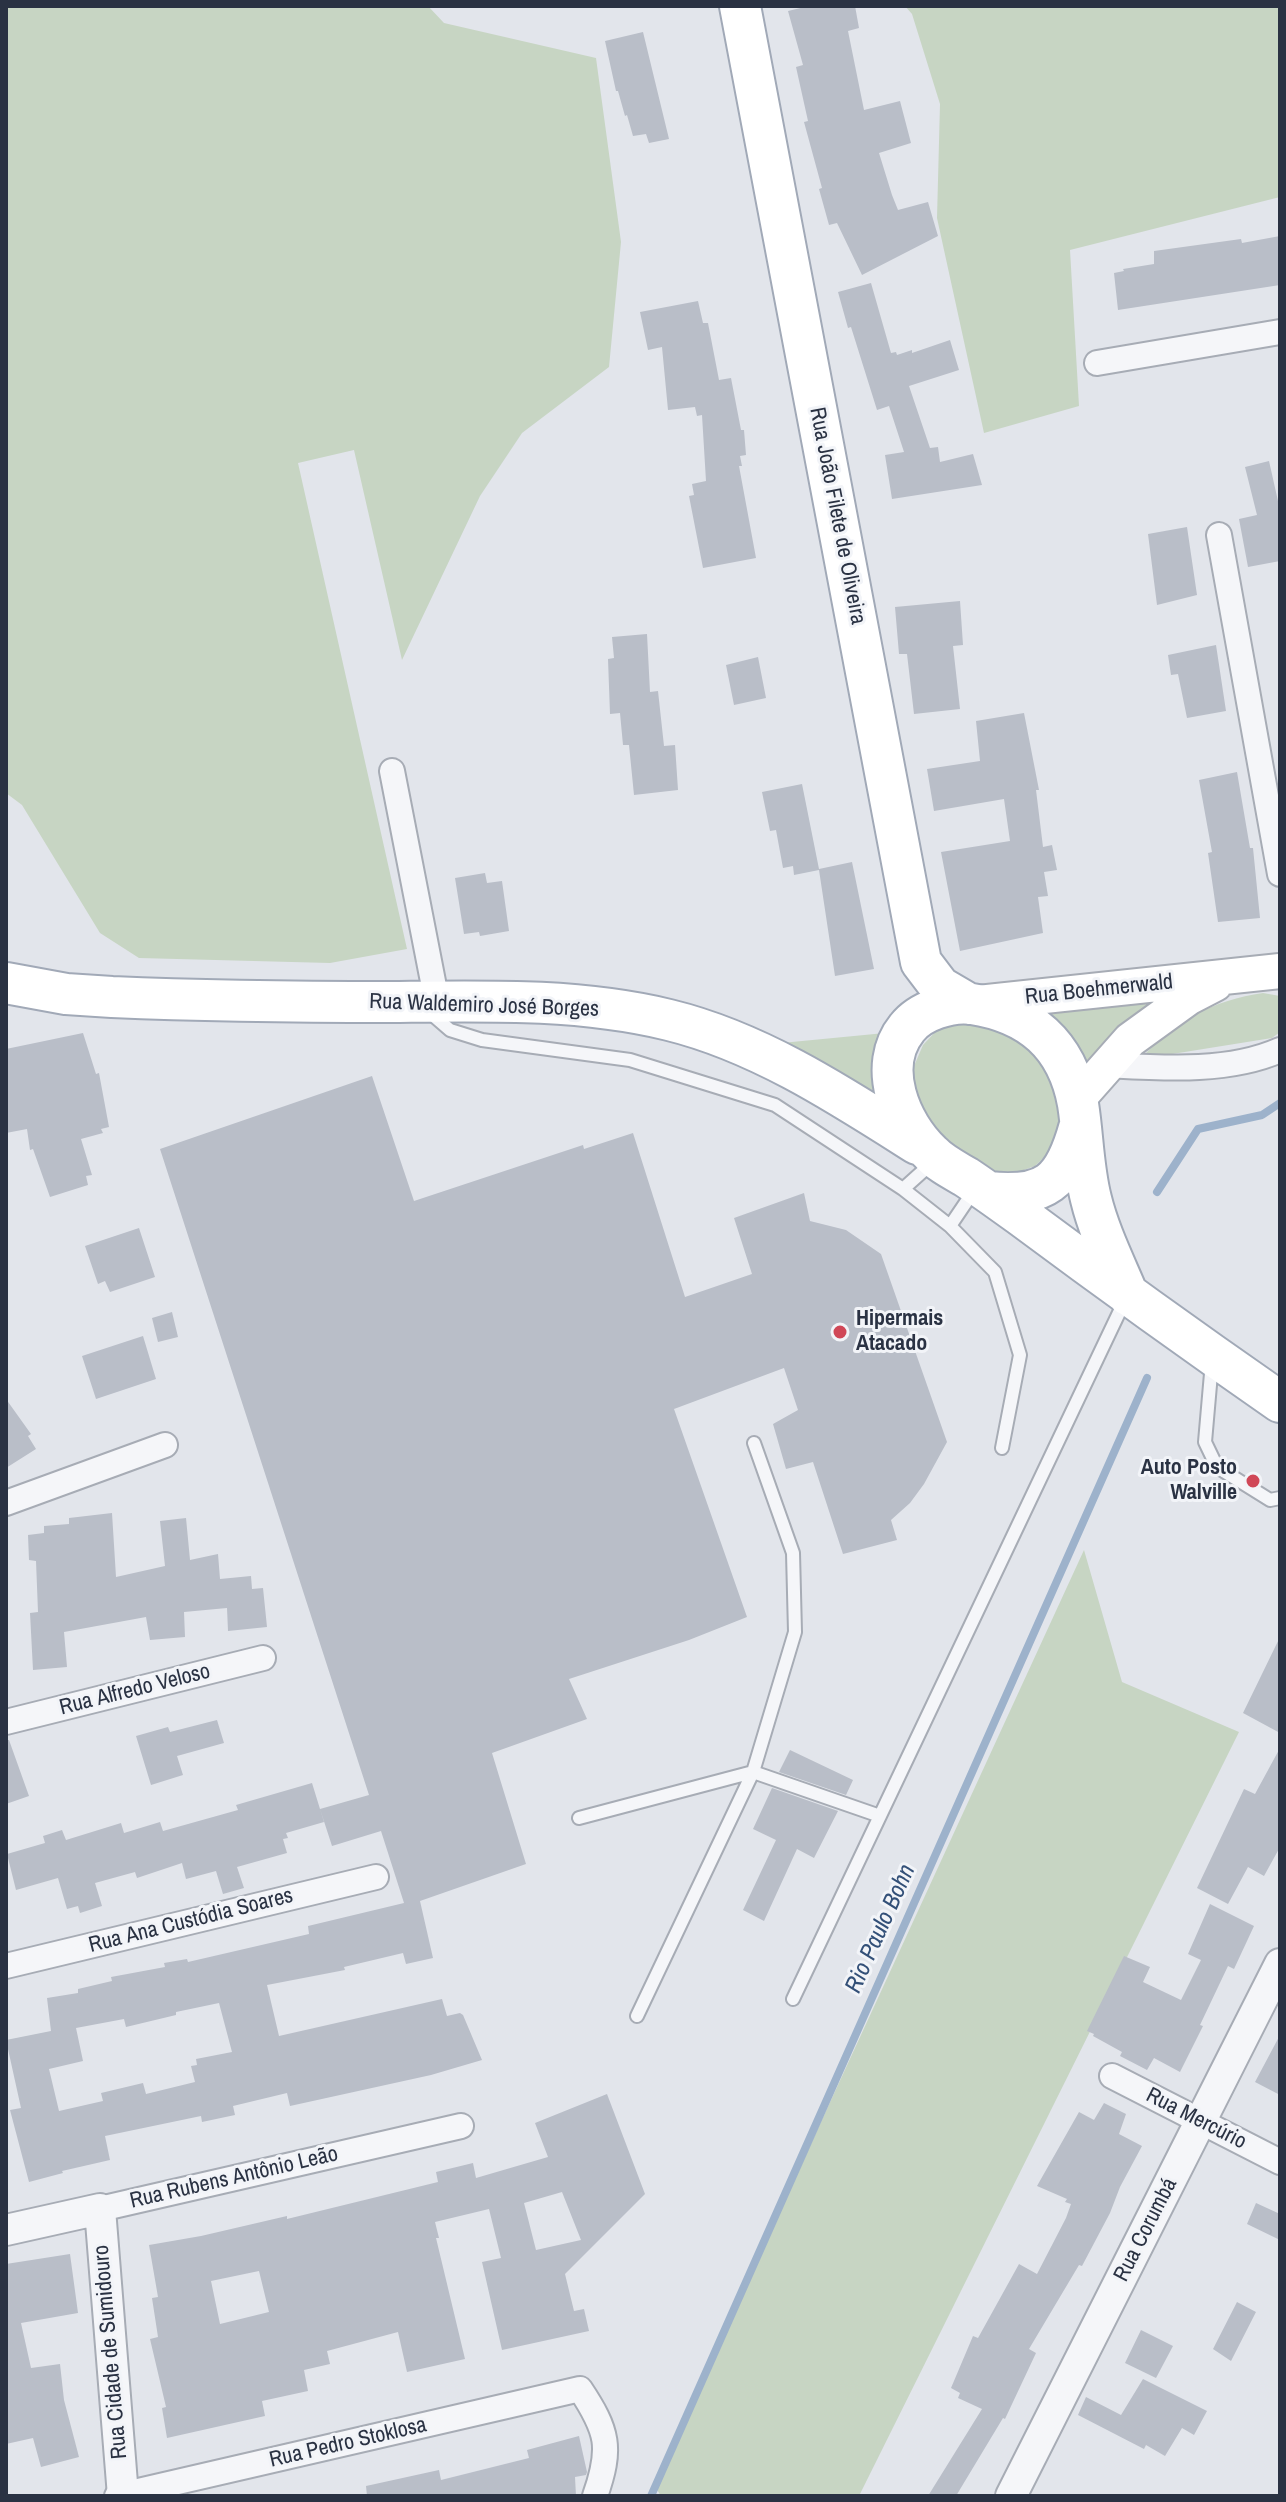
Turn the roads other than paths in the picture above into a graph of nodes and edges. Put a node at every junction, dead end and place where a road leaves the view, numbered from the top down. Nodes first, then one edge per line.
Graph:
1 (740, 6) edge
2 (1280, 332) edge
3 (1097, 363) dead end
4 (1219, 535) dead end
5 (392, 771) dead end
6 (1280, 874) edge
7 (1280, 971) edge
8 (1230, 976) junction
9 (6, 983) edge
10 (427, 1001) junction
11 (969, 1004) junction
12 (1280, 1050) edge
13 (1107, 1065) junction
14 (1079, 1112) junction
15 (933, 1155) junction
16 (983, 1188) junction
17 (903, 1189) junction
18 (950, 1226) junction
19 (1128, 1295) junction
20 (1212, 1355) junction
21 (1280, 1402) edge
22 (754, 1443) dead end
23 (165, 1445) dead end
24 (1002, 1448) dead end
25 (1280, 1498) edge
26 (6, 1503) edge
27 (263, 1658) dead end
28 (6, 1722) edge
29 (753, 1772) junction
30 (880, 1816) junction
31 (579, 1818) dead end
32 (376, 1877) dead end
33 (1280, 1964) edge
34 (6, 1966) edge
35 (793, 1999) dead end
36 (637, 2016) dead end
37 (1112, 2076) dead end
38 (1201, 2122) junction
39 (461, 2126) dead end
40 (1280, 2162) edge
41 (100, 2209) junction
42 (6, 2230) edge
43 (121, 2496) edge
44 (595, 2496) edge
45 (1011, 2496) edge

1 - 11 main road, Rua João Filete de Oliveira
2 - 3 street
4 - 6 street
5 - 10 street
7 - 8 main road, Rua Boehmerwald
8 - 11 main road, Rua Boehmerwald
8 - 13 main road, Rua Boehmerwald
9 - 10 main road, Rua Waldemiro José Borges
10 - 15 main road, Rua Waldemiro José Borges
10 - 17 lane
11 - 14 main road
11 - 15 main road
12 - 13 street
13 - 14 main road, Rua Boehmerwald
14 - 16 main road
14 - 19 main road
15 - 16 main road
15 - 17 lane
16 - 18 lane
16 - 19 main road
17 - 18 lane
18 - 24 lane
19 - 20 main road
19 - 30 lane
20 - 21 main road
20 - 25 lane
22 - 29 lane
23 - 26 street
27 - 28 street, Rua Alfredo Veloso
29 - 30 lane
29 - 31 lane
29 - 36 lane
30 - 35 lane
32 - 34 street, Rua Ana Custódia Soares
33 - 38 street, Rua Corumbá
37 - 38 street, Rua Mercúrio
38 - 40 street, Rua Mercúrio
38 - 45 street, Rua Corumbá
39 - 41 street, Rua Rubens Antônio Leão
41 - 42 street, Rua Rubens Antônio Leão
41 - 43 street, Rua Cidade de Sumidouro
43 - 44 street, Rua Pedro Stoklosa

